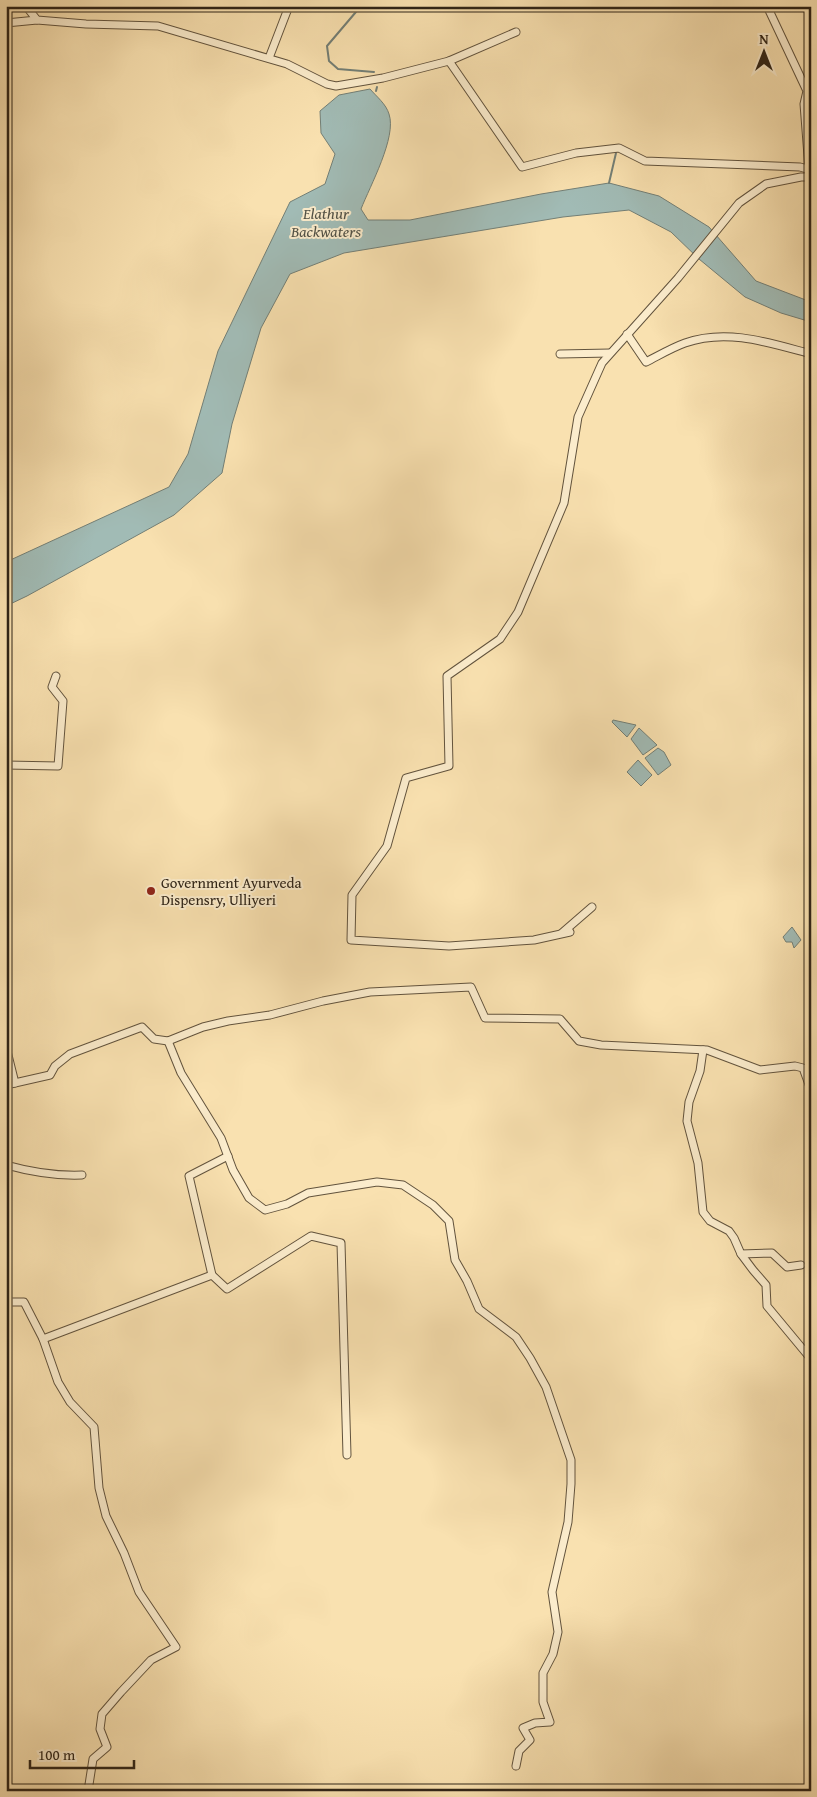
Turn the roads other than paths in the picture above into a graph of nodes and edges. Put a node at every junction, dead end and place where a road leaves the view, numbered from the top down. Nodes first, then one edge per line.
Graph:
1 (26, 6) edge
2 (289, 6) edge
3 (767, 6) edge
4 (37, 20) junction
5 (6, 23) edge
6 (516, 32) dead end
7 (269, 58) junction
8 (449, 61) junction
9 (810, 92) edge
10 (810, 169) edge
11 (811, 177) edge
12 (627, 334) junction
13 (610, 353) junction
14 (560, 354) dead end
15 (811, 354) edge
16 (56, 676) dead end
17 (6, 765) edge
18 (592, 907) dead end
19 (570, 932) dead end
20 (562, 934) junction
21 (168, 1041) junction
22 (6, 1047) edge
23 (703, 1050) junction
24 (15, 1083) junction
25 (6, 1085) edge
26 (811, 1090) edge
27 (228, 1156) junction
28 (6, 1165) edge
29 (82, 1175) dead end
30 (741, 1254) junction
31 (801, 1264) dead end
32 (212, 1275) junction
33 (6, 1302) edge
34 (42, 1339) junction
35 (811, 1359) edge
36 (347, 1454) dead end
37 (516, 1766) dead end
38 (88, 1791) edge

1 - 4 street
2 - 7 street
3 - 9 street
4 - 5 street
4 - 7 street
6 - 8 street
7 - 8 street
8 - 10 street
9 - 10 street
11 - 12 street
12 - 13 street
12 - 15 street
13 - 14 street
13 - 20 street
16 - 17 street
18 - 20 street
19 - 20 street
21 - 23 street
21 - 24 street
21 - 27 street
22 - 24 street
23 - 26 street
23 - 30 street
24 - 25 street
27 - 32 street
27 - 37 street
28 - 29 street
30 - 31 street
30 - 35 street
32 - 34 street
32 - 36 street
33 - 34 street
34 - 38 street

